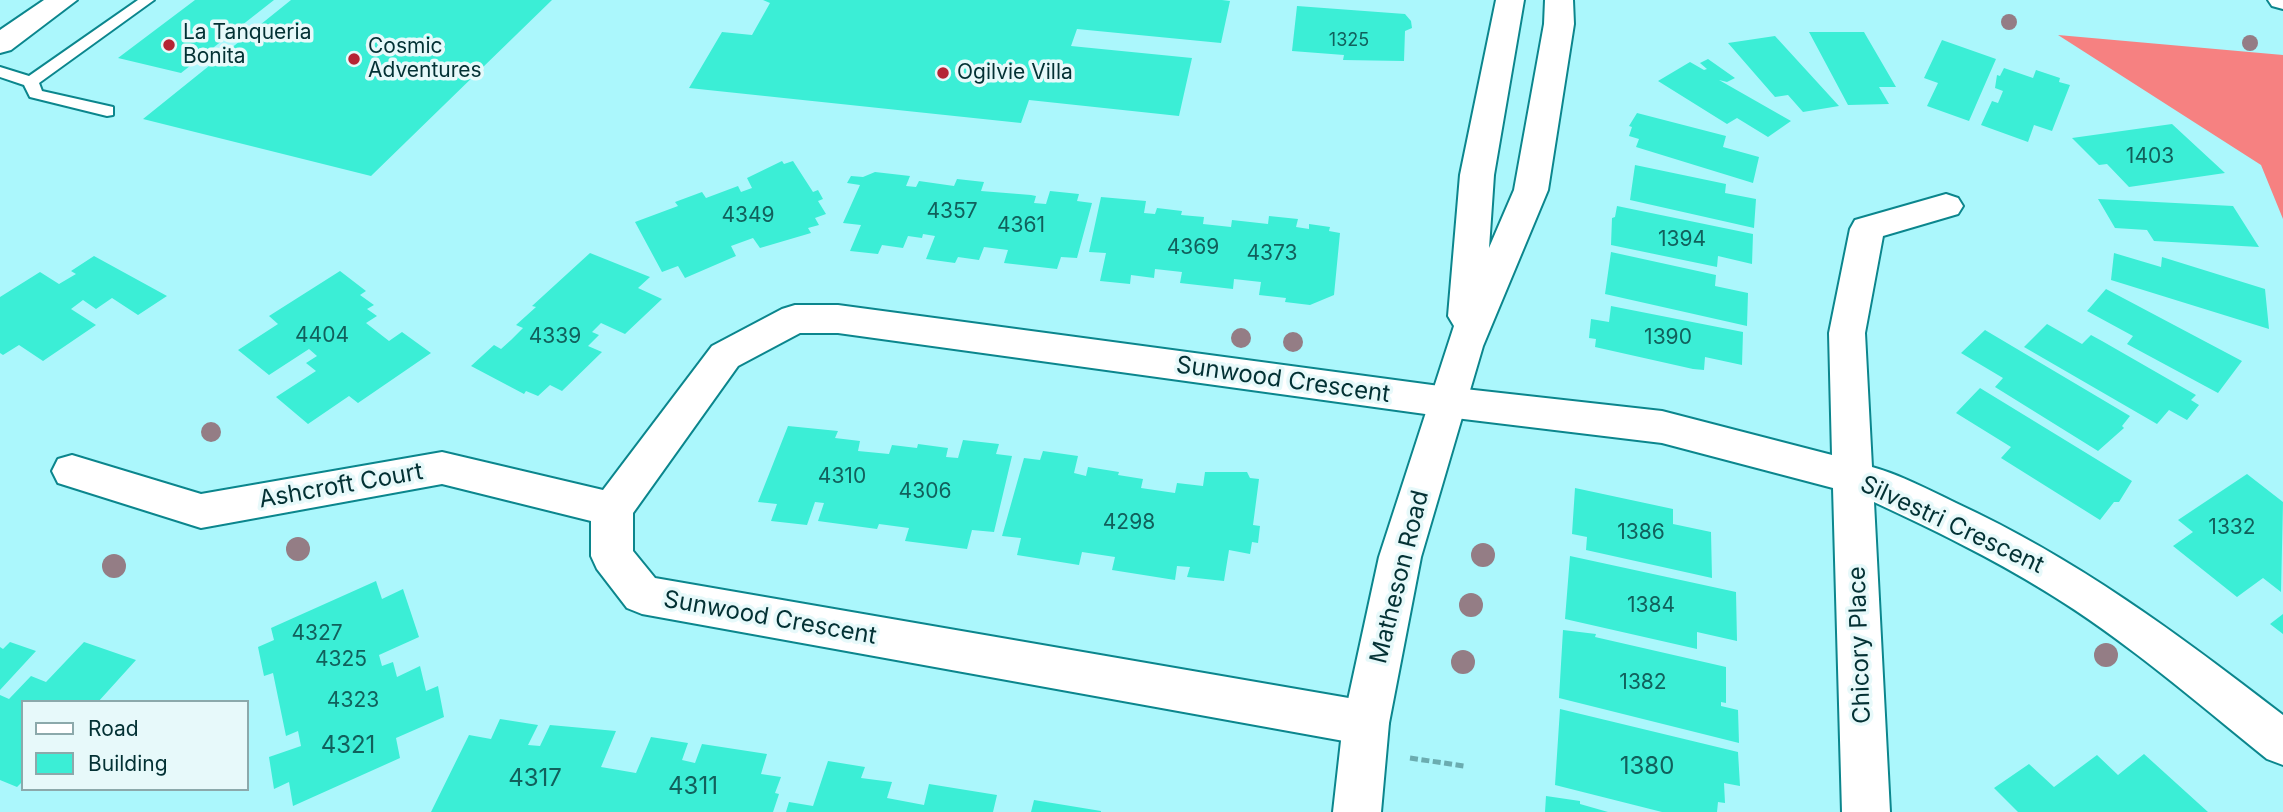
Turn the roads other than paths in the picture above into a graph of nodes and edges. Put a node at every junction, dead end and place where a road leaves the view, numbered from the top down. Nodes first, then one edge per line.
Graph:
1 (63, 0) edge
2 (147, 0) edge
3 (1510, 0) edge
4 (1566, 8) edge
5 (0, 44) edge
6 (0, 72) edge
7 (31, 82) junction
8 (107, 111) dead end
9 (1946, 206) dead end
10 (1464, 346) junction
11 (1447, 402) junction
12 (72, 471) dead end
13 (1853, 478) junction
14 (612, 509) junction
15 (1366, 723) junction
16 (2283, 743) edge
17 (1357, 812) edge
18 (1866, 812) edge

1 - 5 street
2 - 7 lane
3 - 10 street, Matheson Road
4 - 10 street, Matheson Road
6 - 7 lane
7 - 8 lane
9 - 13 street, Chicory Place
10 - 11 street, Matheson Road
11 - 13 street, Silvestri Crescent
11 - 14 street, Sunwood Crescent
11 - 15 street, Matheson Road
12 - 14 street, Ashcroft Court
13 - 16 street, Silvestri Crescent
13 - 18 street, Chicory Place
14 - 15 street, Sunwood Crescent
15 - 17 street, Matheson Road

